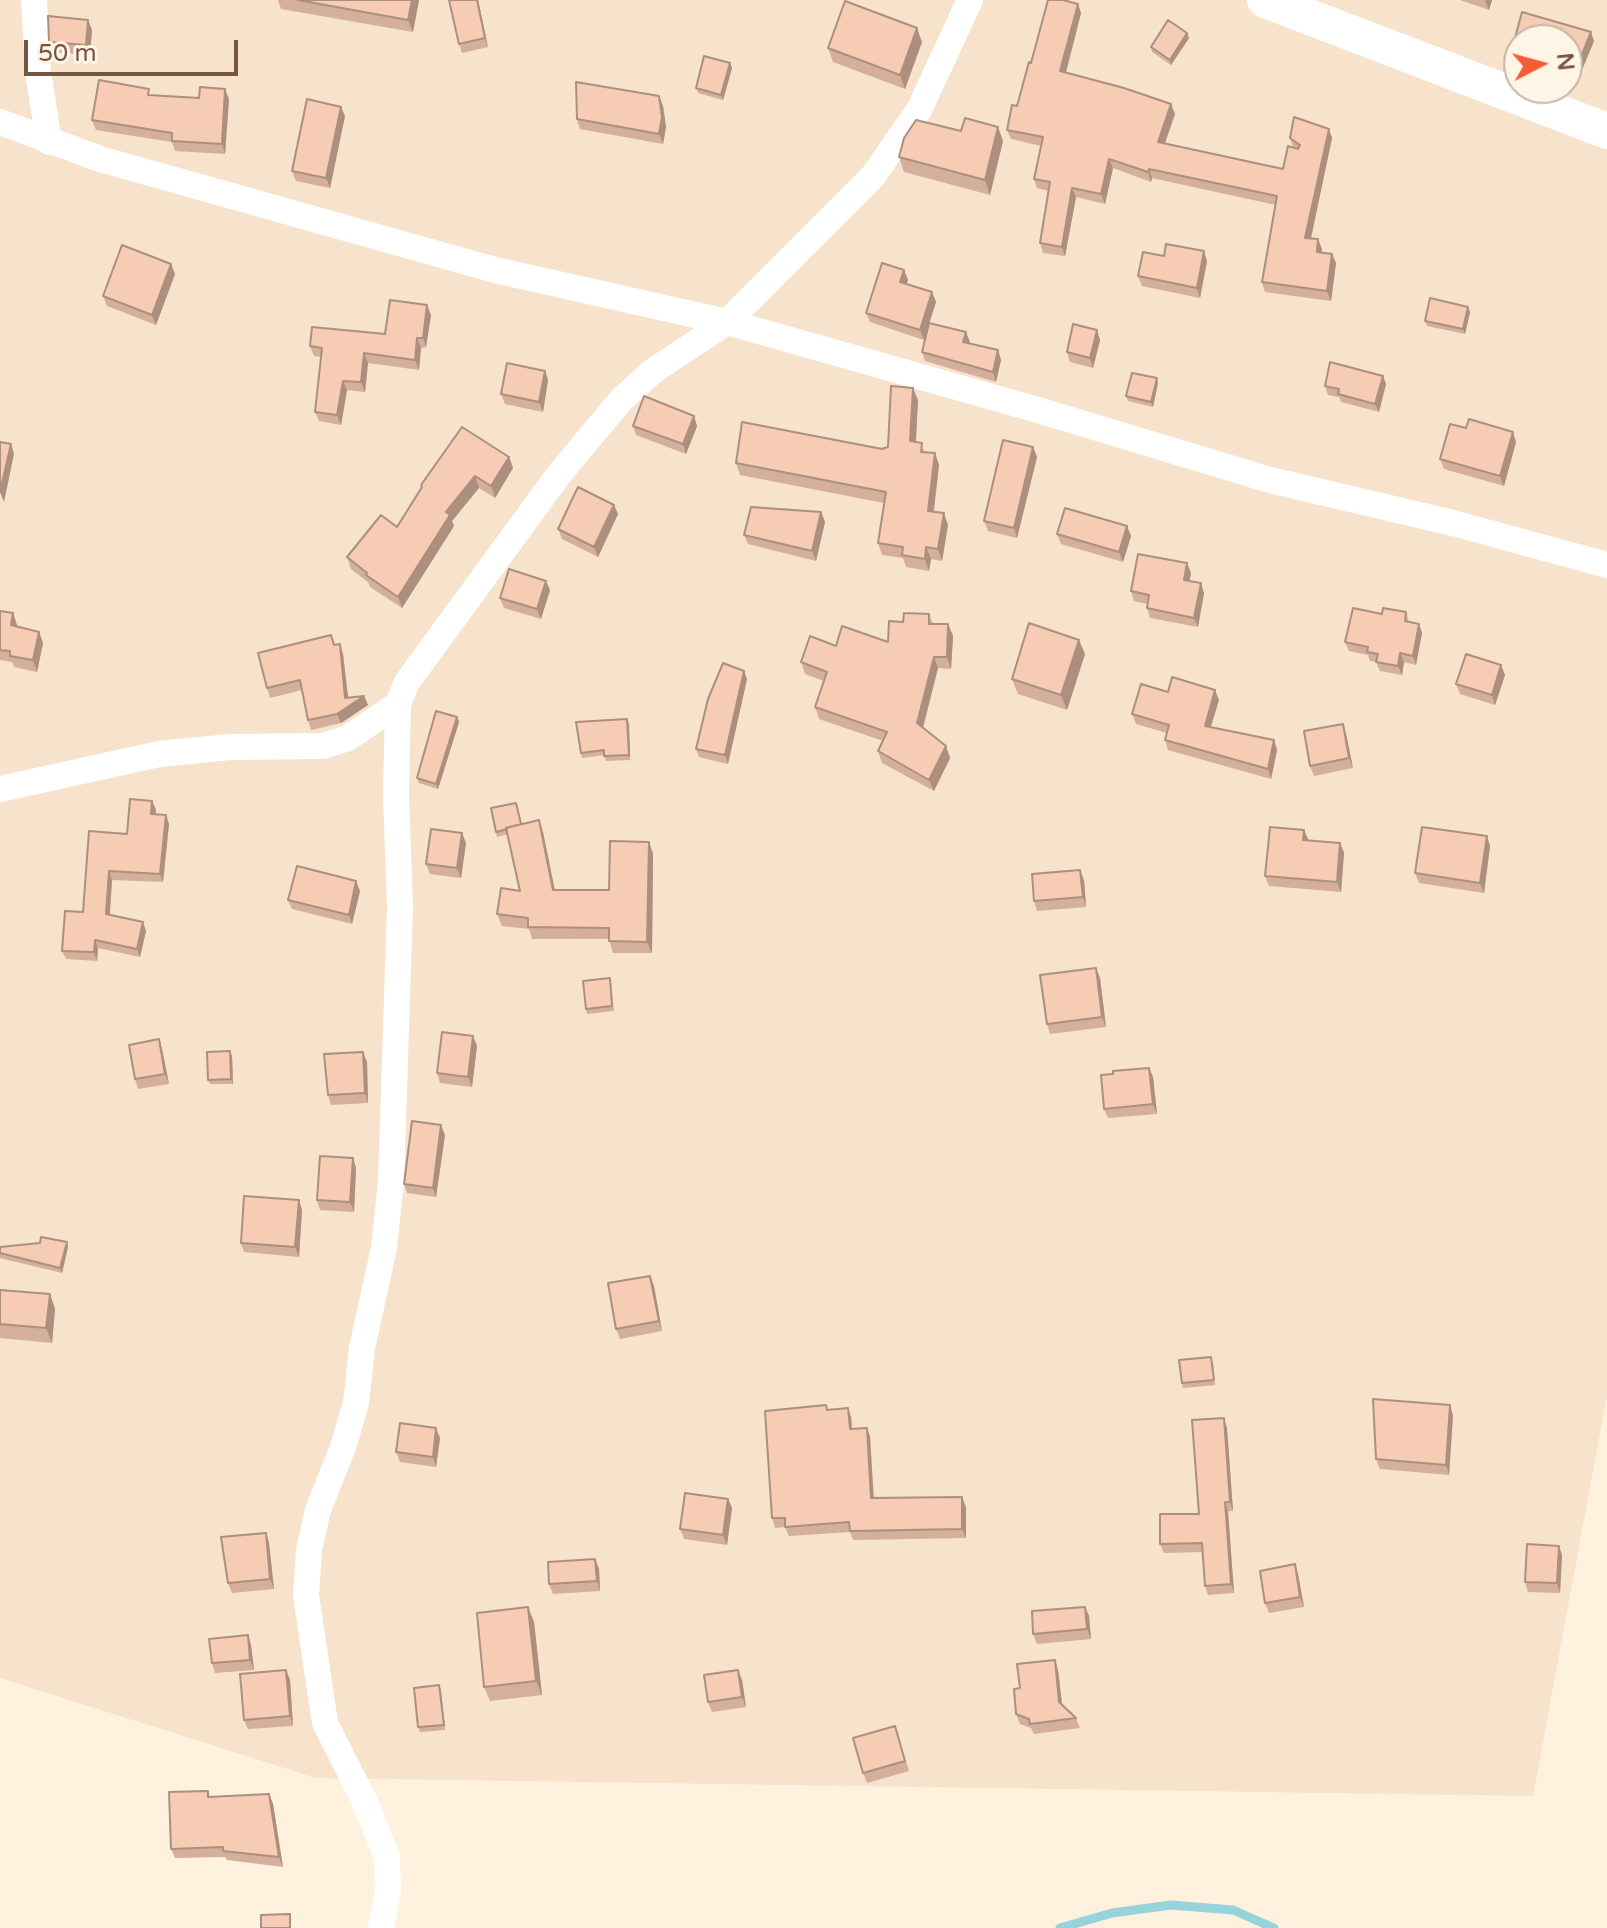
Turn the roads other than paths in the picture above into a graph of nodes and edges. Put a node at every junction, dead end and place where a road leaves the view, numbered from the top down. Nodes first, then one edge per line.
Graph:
1 (34, 0) edge
2 (970, 0) edge
3 (1265, 0) edge
4 (1318, 10) edge
5 (0, 122) edge
6 (1607, 131) edge
7 (49, 142) junction
8 (727, 322) junction
9 (1607, 565) edge
10 (398, 704) junction
11 (0, 789) edge
12 (381, 1928) edge

1 - 7 street
2 - 8 street
3 - 4 main road
4 - 6 main road
5 - 7 street
7 - 8 street
8 - 9 street
8 - 10 street
10 - 11 street
10 - 12 street

